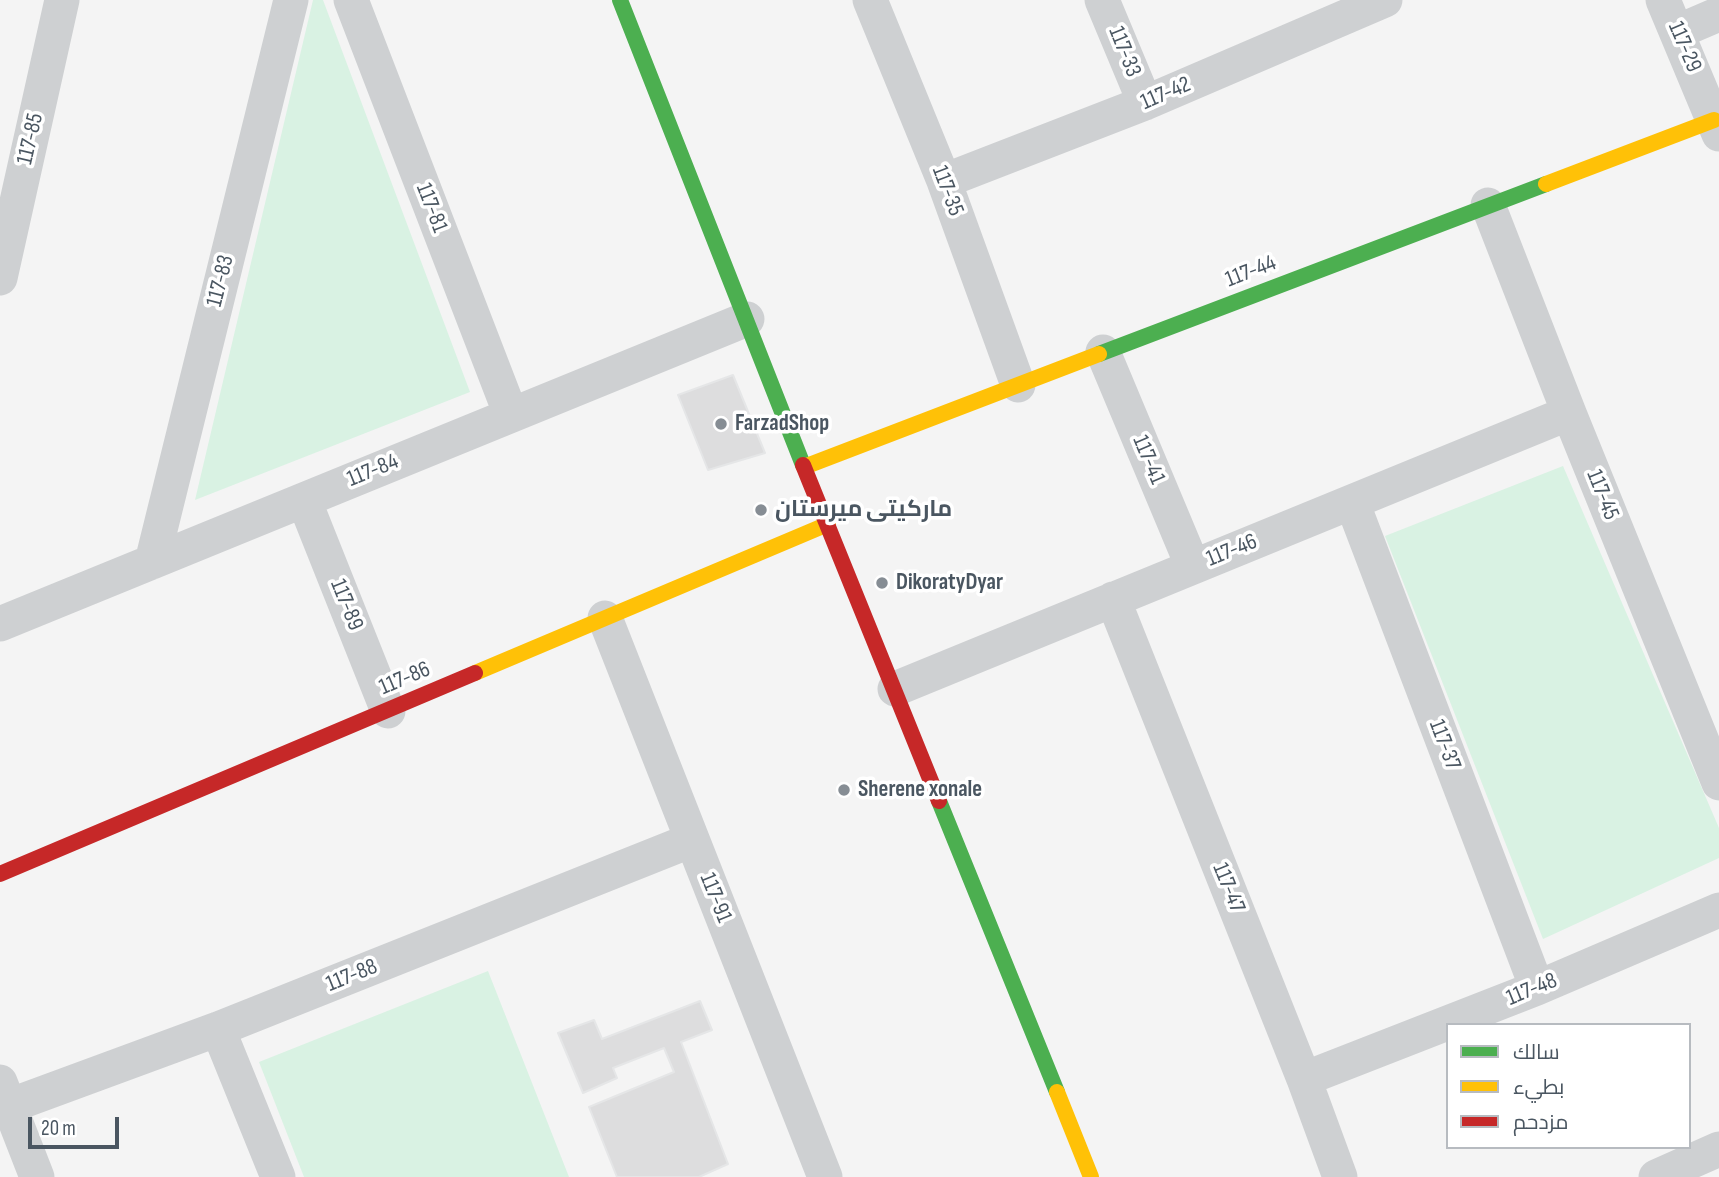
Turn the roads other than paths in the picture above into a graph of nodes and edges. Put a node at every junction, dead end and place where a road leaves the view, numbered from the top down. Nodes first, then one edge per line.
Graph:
1 (62, 0) edge
2 (291, 0) edge
3 (351, 0) edge
4 (620, 0) edge
5 (870, 0) edge
6 (1102, 0) edge
7 (1385, 0) edge
8 (1663, 0) edge
9 (1719, 14) edge
10 (1677, 32) junction
11 (1145, 103) junction
12 (1717, 127) edge
13 (944, 181) junction
14 (1488, 205) junction
15 (0, 278) edge
16 (747, 319) junction
17 (1103, 352) junction
18 (1018, 385) junction
19 (1569, 413) junction
20 (511, 415) junction
21 (804, 467) junction
22 (304, 500) junction
23 (1352, 502) junction
24 (828, 524) junction
25 (152, 562) junction
26 (1193, 567) junction
27 (1113, 599) junction
28 (606, 618) junction
29 (0, 624) edge
30 (895, 689) junction
31 (388, 711) junction
32 (1719, 783) edge
33 (692, 840) junction
34 (0, 874) edge
35 (1719, 910) edge
36 (1537, 988) junction
37 (1447, 1023) edge
38 (1446, 1024) edge
39 (218, 1029) junction
40 (1304, 1079) junction
41 (5, 1094) edge
42 (1719, 1149) edge
43 (37, 1177) edge
44 (278, 1177) edge
45 (825, 1177) edge
46 (1091, 1177) edge
47 (1340, 1177) edge
48 (1656, 1177) edge

1 - 15 street, 117-85
2 - 25 street, 117-83
3 - 20 street, 117-81
4 - 16 street
5 - 13 street, 117-35
6 - 11 street, 117-33
7 - 11 street, 117-42
8 - 10 street, 117-29
9 - 10 street
10 - 12 street, 117-29
11 - 13 street, 117-42
12 - 14 street, 117-44
13 - 18 street, 117-35
14 - 17 street, 117-44
14 - 19 street, 117-45
16 - 20 street, 117-84
16 - 21 street
17 - 18 street, 117-44
17 - 26 street, 117-41
18 - 21 street, 117-44
19 - 23 street, 117-46
19 - 32 street, 117-45
20 - 22 street, 117-84
21 - 24 street
22 - 25 street, 117-84
22 - 31 street, 117-89
23 - 26 street, 117-46
23 - 36 street, 117-37
24 - 28 street, 117-86
24 - 30 street
25 - 29 street, 117-84
26 - 27 street, 117-46
27 - 30 street, 117-46
27 - 40 street, 117-47
28 - 31 street, 117-86
28 - 33 street, 117-91
30 - 46 street
31 - 34 street, 117-86
33 - 39 street, 117-88
33 - 45 street, 117-91
35 - 36 street, 117-48
36 - 37 street, 117-48
38 - 40 street, 117-48
39 - 41 street, 117-88
39 - 44 street
40 - 47 street, 117-47
41 - 43 street
42 - 48 street

